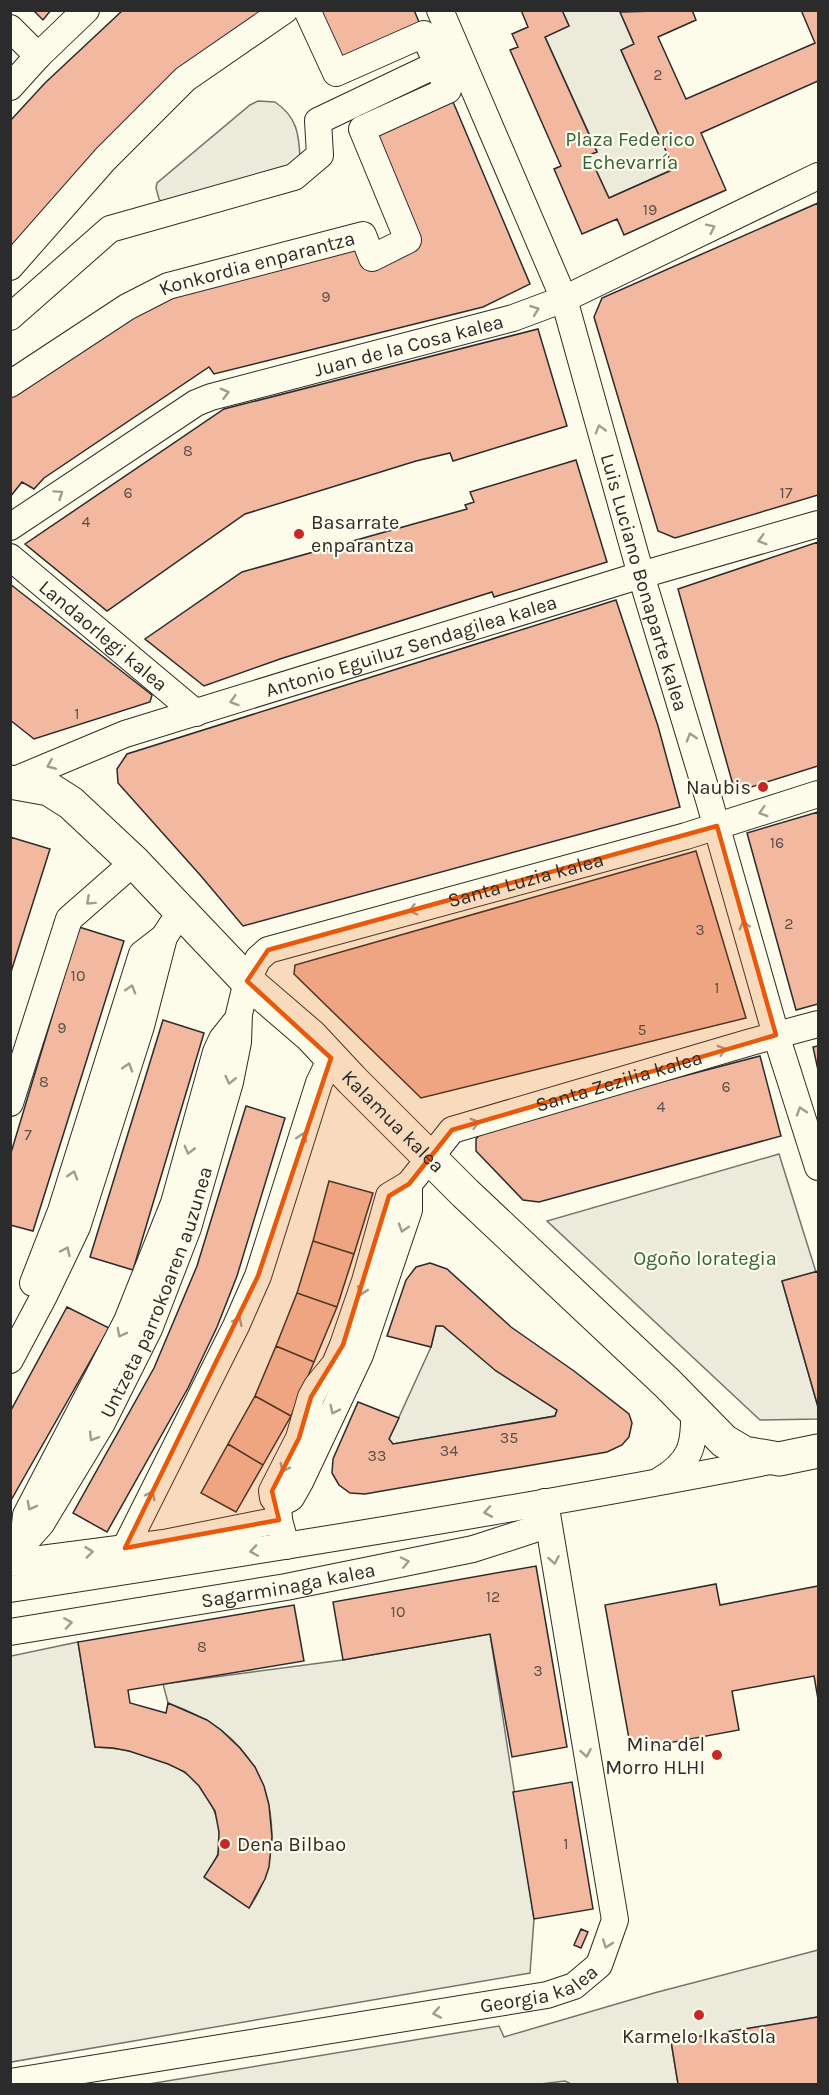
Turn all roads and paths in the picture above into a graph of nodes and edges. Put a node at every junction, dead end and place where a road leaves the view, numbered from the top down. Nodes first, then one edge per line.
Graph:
1 (86, 10) edge
2 (285, 10) edge
3 (307, 10) edge
4 (440, 10) edge
5 (10, 28) edge
6 (38, 56) junction
7 (441, 61) junction
8 (10, 87) edge
9 (819, 176) edge
10 (10, 267) edge
11 (564, 299) junction
12 (10, 317) edge
13 (10, 384) edge
14 (819, 524) edge
15 (10, 527) edge
16 (10, 557) edge
17 (641, 575) junction
18 (196, 712) junction
19 (11, 782) edge
20 (819, 795) edge
21 (717, 826) junction
22 (134, 862) junction
23 (173, 925) junction
24 (247, 981) junction
25 (819, 1024) edge
26 (776, 1035) junction
27 (331, 1058) junction
28 (10, 1103) edge
29 (430, 1156) junction
30 (819, 1167) edge
31 (10, 1326) edge
32 (10, 1360) edge
33 (694, 1410) junction
34 (819, 1451) edge
35 (779, 1460) junction
36 (654, 1485) junction
37 (546, 1502) junction
38 (278, 1512) junction
39 (286, 1546) junction
40 (125, 1548) junction
41 (18, 1556) edge
42 (10, 1589) edge
43 (10, 1632) edge
44 (10, 2082) edge

1 - 6 street
2 - 10 street
3 - 7 street, Konkordia enparantza
4 - 11 street, Luis Luciano Bonaparte kalea
5 - 6 street
6 - 8 street
7 - 12 street
7 - 13 street, Konkordia enparantza
11 -> 9 street, Juan de la Cosa kalea
15 -> 11 street, Juan de la Cosa kalea
17 -> 11 street, Luis Luciano Bonaparte kalea
14 -> 17 street, Antonio Eguiluz Sendagilea kalea
16 - 18 street, Landaorlegi kalea
17 -> 18 street, Antonio Eguiluz Sendagilea kalea
21 -> 17 street, Luis Luciano Bonaparte kalea
18 -> 19 street, Antonio Eguiluz Sendagilea kalea
19 - 22 street, Kalamua kalea
20 -> 21 street, Santa Luzia kalea
21 -> 24 street, Santa Luzia kalea
26 -> 21 street, Luis Luciano Bonaparte kalea
22 - 23 street, Kalamua kalea
22 -> 28 street
23 - 24 street, Kalamua kalea
31 -> 23 street
32 -> 23 street
24 - 27 street, Kalamua kalea
24 -> 41 street, Untzeta parrokoaren auzunea
25 - 26 street, Santa Zezilia kalea
29 -> 26 street, Santa Zezilia kalea
30 -> 26 street, Luis Luciano Bonaparte kalea
27 - 29 street, Kalamua kalea
40 -> 27 street
29 - 33 street, Kalamua kalea
29 -> 38 street
33 - 35 street, Kalamua kalea
33 - 36 street, Sagarminaga kalea
34 - 35 street, Sagarminaga kalea
35 - 36 street, Sagarminaga kalea
36 - 37 street, Sagarminaga kalea
37 -> 39 street, Sagarminaga kalea
43 -> 37 street, Sagarminaga kalea
37 -> 44 street, Georgia kalea
38 - 39 street
38 - 40 street, Untzeta parrokoaren auzunea
39 -> 42 street, Sagarminaga kalea
41 -> 40 street, Untzeta parrokoaren auzunea

